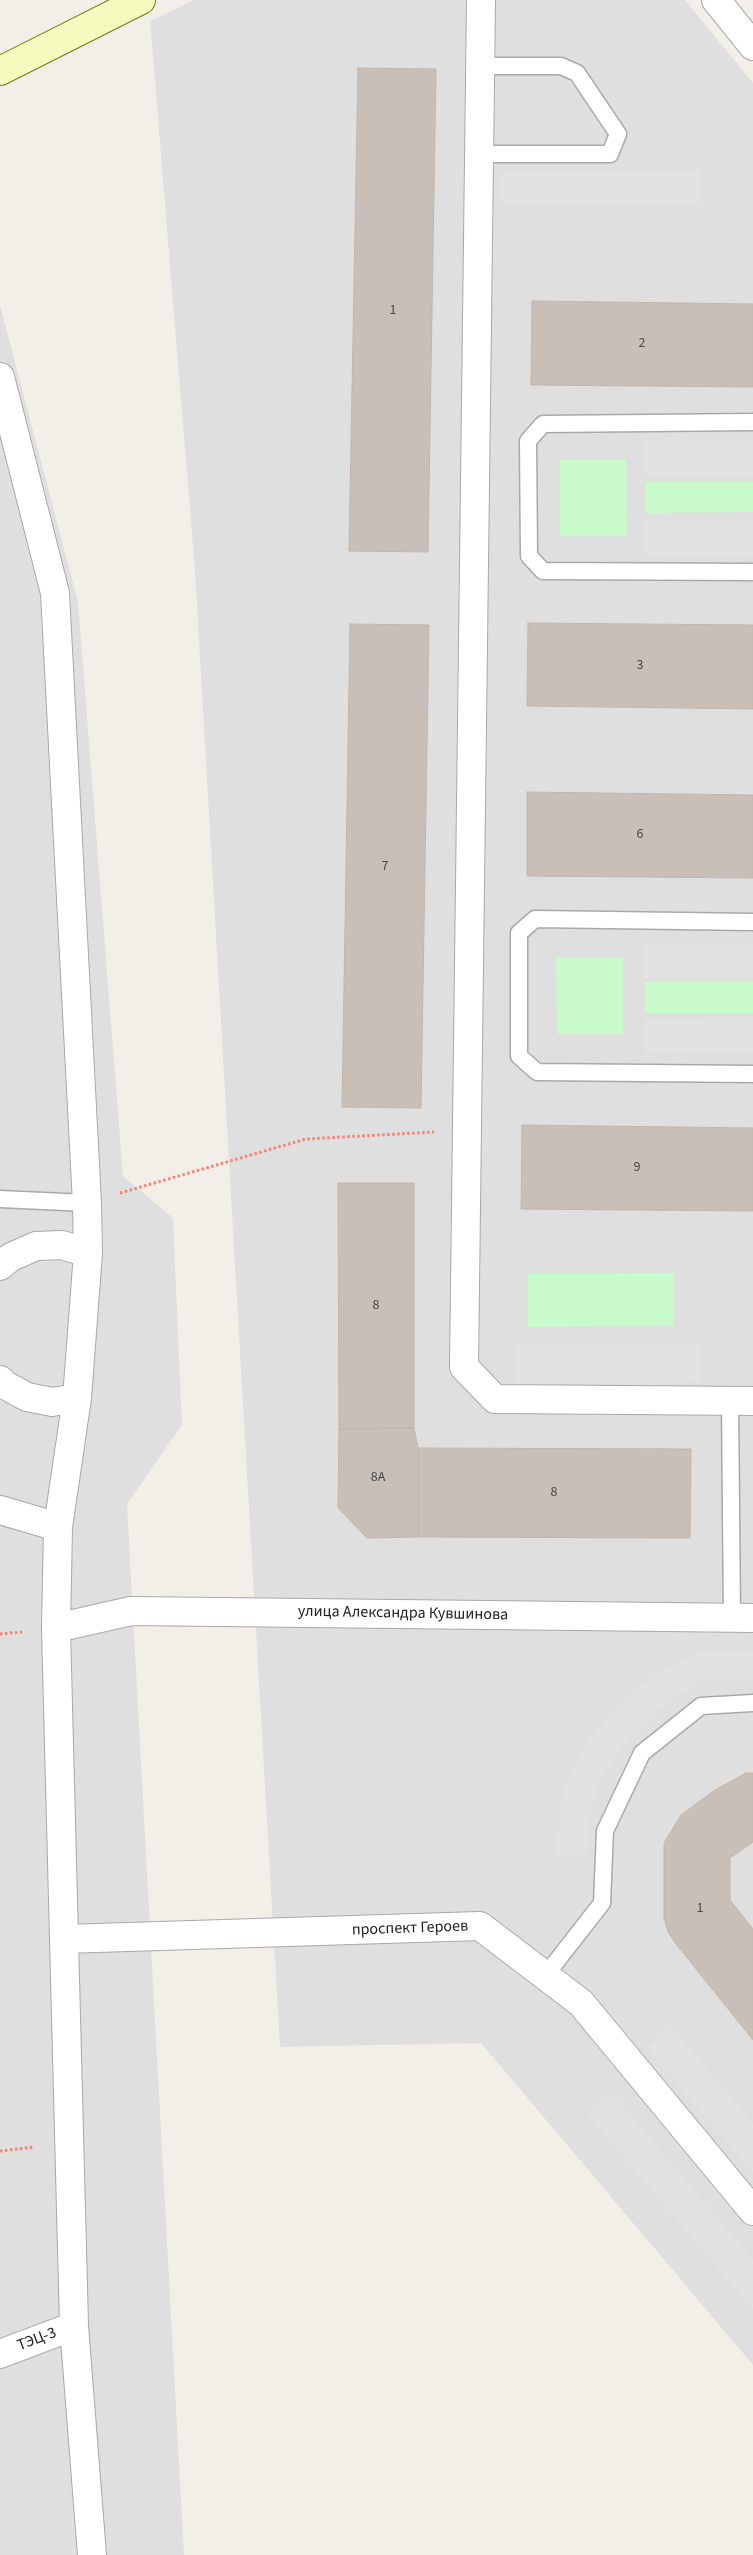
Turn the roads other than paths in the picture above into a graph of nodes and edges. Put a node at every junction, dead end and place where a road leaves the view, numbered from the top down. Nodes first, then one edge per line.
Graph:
1 (140, 0) edge
2 (481, 0) edge
3 (716, 0) edge
4 (753, 46) edge
5 (480, 66) junction
6 (0, 71) edge
7 (479, 154) junction
8 (0, 377) edge
9 (753, 422) edge
10 (753, 572) edge
11 (753, 922) edge
12 (753, 1074) edge
13 (0, 1200) edge
14 (87, 1203) junction
15 (88, 1253) junction
16 (0, 1266) edge
17 (0, 1380) edge
18 (77, 1398) junction
19 (741, 1401) edge
20 (0, 1510) edge
21 (58, 1528) junction
22 (742, 1618) edge
23 (56, 1628) junction
24 (753, 1703) edge
25 (64, 1939) junction
26 (545, 1976) junction
27 (753, 2211) edge
28 (74, 2326) junction
29 (0, 2354) edge
30 (92, 2555) edge

1 - 6 main road
2 - 5 street
3 - 4 street
5 - 7 street
5 - 7 lane
7 - 19 street
8 - 14 street
9 - 10 lane
11 - 12 lane
13 - 14 lane
14 - 15 street
15 - 16 street
15 - 18 street
17 - 18 street
18 - 21 street
19 - 22 lane
20 - 21 street
21 - 23 street
22 - 23 street, улица Александра Кувшинова
23 - 25 street
24 - 26 lane
25 - 26 street, проспект Героев
25 - 28 street
26 - 27 street, проспект Героев
28 - 29 street, ТЭЦ-3
28 - 30 street

